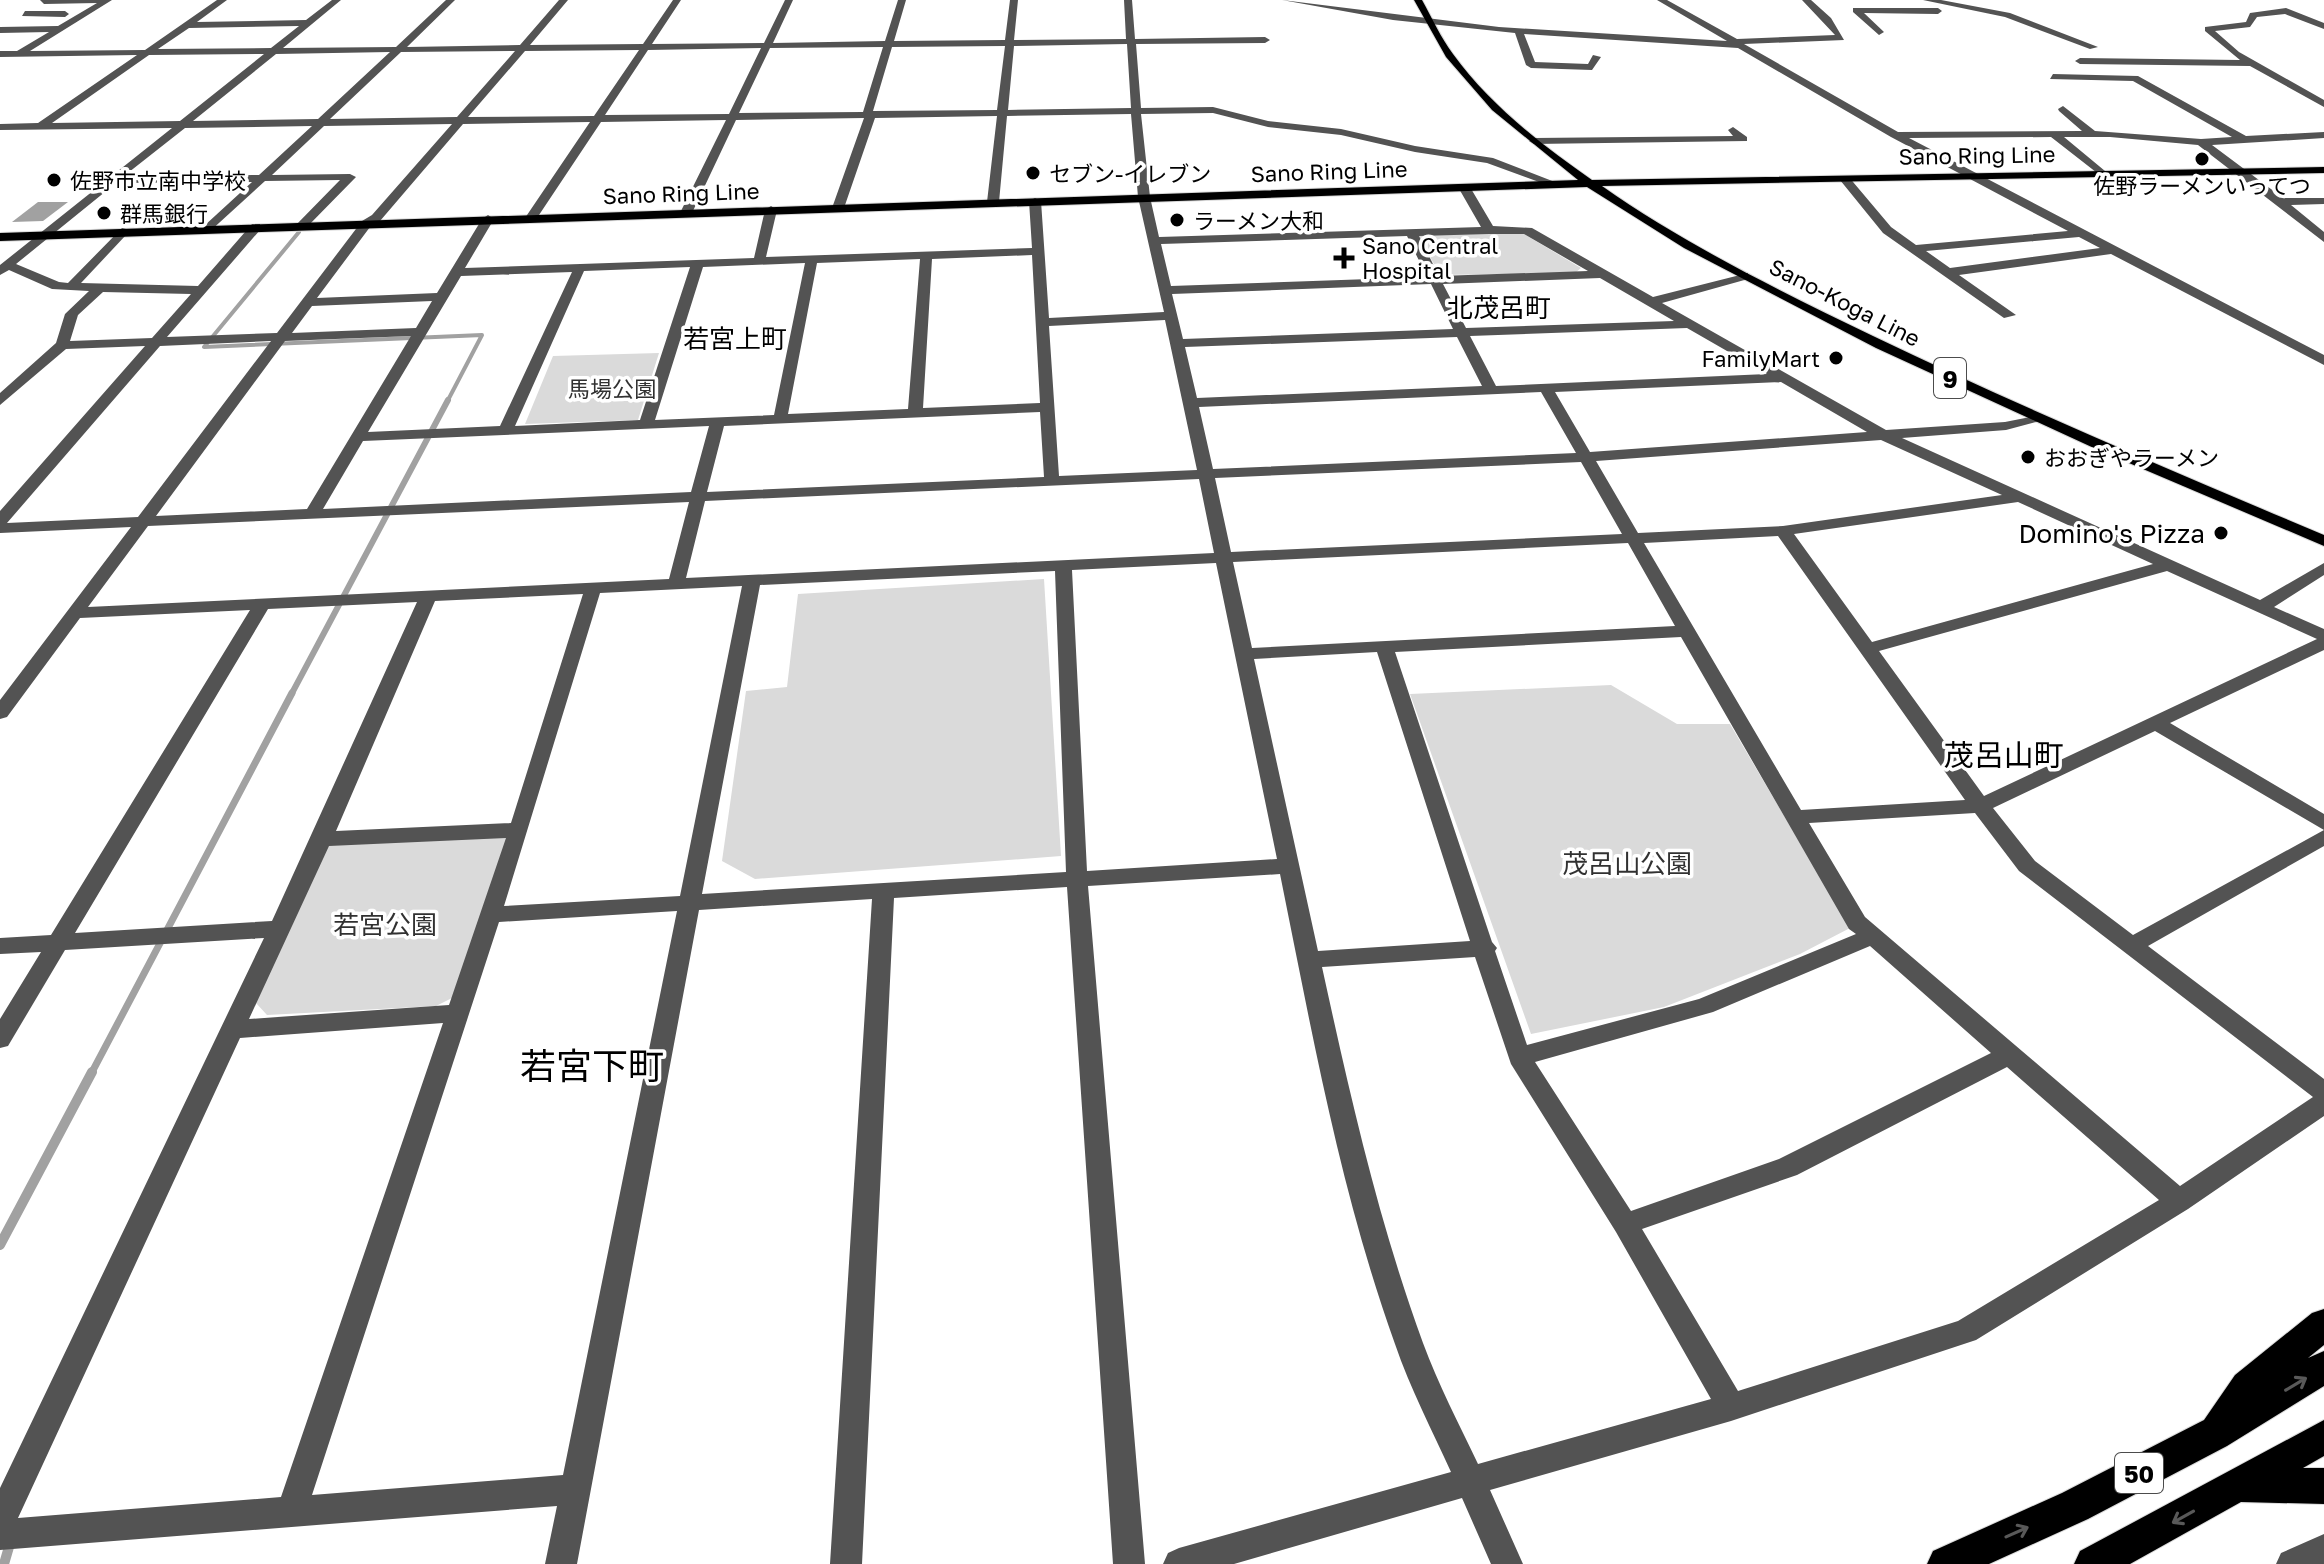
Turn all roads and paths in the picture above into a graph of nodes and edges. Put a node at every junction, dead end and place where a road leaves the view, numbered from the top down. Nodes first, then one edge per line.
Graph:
1 (108, 0) edge
2 (223, 0) edge
3 (337, 0) edge
4 (451, 0) edge
5 (564, 0) edge
6 (677, 0) edge
7 (789, 0) edge
8 (902, 0) edge
9 (1014, 0) edge
10 (1128, 0) edge
11 (1286, 0) edge
12 (1418, 0) edge
13 (1661, 0) edge
14 (1806, 0) edge
15 (1927, 0) edge
16 (2287, 0) edge
17 (44, 1) edge
18 (1938, 11) dead end
19 (2286, 11) junction
20 (86, 13) junction
21 (25, 14) dead end
22 (1828, 20) junction
23 (1841, 20) dead end
24 (1853, 20) dead end
25 (1866, 20) junction
26 (309, 23) junction
27 (1428, 23) junction
28 (188, 25) junction
29 (2324, 26) edge
30 (18, 29) junction
31 (61, 29) junction
32 (0, 30) edge
33 (1879, 32) dead end
34 (1519, 33) junction
35 (0, 40) edge
36 (1265, 40) dead end
37 (1131, 41) junction
38 (13, 42) dead end
39 (40, 42) junction
40 (1009, 42) junction
41 (888, 44) junction
42 (1734, 44) junction
43 (767, 45) junction
44 (647, 47) junction
45 (2093, 47) dead end
46 (523, 48) junction
47 (399, 49) junction
48 (276, 51) junction
49 (147, 52) junction
50 (20, 53) junction
51 (0, 54) edge
52 (1596, 57) dead end
53 (2080, 61) dead end
54 (2255, 63) junction
55 (0, 66) edge
56 (2053, 77) dead end
57 (2324, 104) edge
58 (2063, 109) dead end
59 (1136, 111) junction
60 (1003, 113) junction
61 (869, 114) junction
62 (733, 116) junction
63 (600, 117) junction
64 (462, 119) junction
65 (324, 121) junction
66 (184, 123) junction
67 (42, 125) junction
68 (0, 127) edge
69 (1733, 130) dead end
70 (2092, 134) junction
71 (1895, 135) junction
72 (2054, 135) junction
73 (2324, 135) edge
74 (2245, 140) junction
75 (1534, 141) junction
76 (2201, 142) junction
77 (2324, 170) edge
78 (2243, 171) junction
79 (2101, 173) junction
80 (1971, 175) junction
81 (263, 178) junction
82 (1844, 178) junction
83 (114, 180) junction
84 (1591, 183) junction
85 (1554, 184) junction
86 (1464, 187) junction
87 (1144, 197) junction
88 (1035, 201) junction
89 (2324, 201) edge
90 (993, 202) junction
91 (2281, 202) junction
92 (838, 208) junction
93 (771, 210) junction
94 (686, 213) junction
95 (531, 218) junction
96 (488, 219) junction
97 (366, 224) junction
98 (301, 226) junction
99 (256, 227) junction
100 (208, 229) junction
101 (1489, 230) junction
102 (122, 232) junction
103 (1411, 233) junction
104 (2081, 233) junction
105 (2321, 233) edge
106 (46, 235) junction
107 (0, 237) edge
108 (1155, 241) junction
109 (1912, 249) junction
110 (2112, 250) junction
111 (1038, 251) junction
112 (926, 255) junction
113 (812, 259) junction
114 (759, 261) junction
115 (698, 263) junction
116 (580, 267) junction
117 (4, 268) edge
118 (456, 272) junction
119 (1950, 272) junction
120 (1599, 274) junction
121 (1744, 276) junction
122 (1435, 280) junction
123 (71, 287) junction
124 (100, 288) junction
125 (201, 290) junction
126 (1165, 290) junction
127 (442, 297) junction
128 (307, 302) junction
129 (1650, 302) junction
130 (2009, 315) dead end
131 (1170, 316) junction
132 (1041, 322) junction
133 (1688, 324) junction
134 (421, 332) junction
135 (1462, 332) junction
136 (280, 337) junction
137 (158, 342) junction
138 (1177, 343) junction
139 (62, 345) junction
140 (2324, 361) edge
141 (1783, 378) junction
142 (1545, 387) junction
143 (1491, 390) junction
144 (0, 401) edge
145 (1191, 403) junction
146 (1049, 407) junction
147 (915, 414) junction
148 (2035, 418) junction
149 (780, 419) junction
150 (717, 422) junction
151 (646, 425) junction
152 (505, 431) junction
153 (1883, 435) junction
154 (357, 437) junction
155 (1586, 457) junction
156 (1205, 474) junction
157 (1052, 481) junction
158 (698, 496) junction
159 (2023, 497) junction
160 (312, 514) junction
161 (0, 521) edge
162 (145, 521) junction
163 (0, 528) edge
164 (1783, 531) junction
165 (1633, 539) junction
166 (2324, 541) edge
167 (1223, 557) junction
168 (1063, 565) junction
169 (2170, 565) junction
170 (2324, 568) edge
171 (752, 581) junction
172 (676, 585) junction
173 (593, 589) junction
174 (428, 597) junction
175 (261, 606) junction
176 (2262, 607) junction
177 (74, 613) junction
178 (1685, 631) junction
179 (2324, 636) edge
180 (2324, 643) edge
181 (1384, 646) junction
182 (1867, 649) junction
183 (1243, 654) junction
184 (0, 713) edge
185 (2157, 724) junction
186 (1980, 806) junction
187 (1794, 817) junction
188 (2324, 823) edge
189 (519, 830) junction
190 (2324, 837) edge
191 (322, 839) junction
192 (1288, 866) junction
193 (1077, 880) junction
194 (883, 893) junction
195 (689, 904) junction
196 (491, 915) junction
197 (280, 929) junction
198 (1873, 936) junction
199 (59, 942) junction
200 (2132, 945) junction
201 (0, 946) edge
202 (1486, 948) junction
203 (1308, 960) junction
204 (458, 1013) junction
205 (232, 1029) junction
206 (0, 1039) edge
207 (2010, 1054) junction
208 (1519, 1057) junction
209 (2324, 1092) edge
210 (2324, 1103) edge
211 (2179, 1201) junction
212 (1625, 1224) junction
213 (2324, 1324) edge
214 (2324, 1367) edge
215 (1731, 1407) junction
216 (2214, 1434) junction
217 (2324, 1437) edge
218 (1467, 1481) junction
219 (2241, 1485) junction
220 (2324, 1486) edge
221 (576, 1489) junction
222 (291, 1512) junction
223 (0, 1522) edge
224 (0, 1535) edge
225 (2324, 1550) edge
226 (561, 1564) edge
227 (846, 1564) edge
228 (1129, 1564) edge
229 (1179, 1564) edge
230 (1507, 1564) edge
231 (1946, 1564) edge
232 (2093, 1564) edge
233 (2292, 1564) edge

1 - 17 street
1 - 20 street
2 - 28 street
3 - 26 street
4 - 47 street
5 - 46 street
6 - 44 street
7 - 43 street
8 - 41 street
9 - 40 street
10 - 37 street
11 - 27 street
12 - 27 main road, Sano-Koga Line / 9
13 - 42 street
14 - 22 street
15 - 45 street
16 - 19 street
18 - 25 street
19 - 29 street
19 - 54 street
20 - 21 street
20 - 31 street
22 - 23 street
22 - 42 street
24 - 25 street
25 - 33 street
26 - 28 street
26 - 48 street
27 - 34 street
27 - 75 main road, Sano-Koga Line / 9
28 - 49 street
30 - 31 street
30 - 32 street
30 - 35 street
31 - 39 street
34 - 42 street
34 - 52 street
36 - 37 street
37 - 40 street
37 - 59 street
38 - 39 street
39 - 50 street
40 - 41 street
40 - 60 street
41 - 43 street
41 - 61 street
42 - 71 street
43 - 44 street
43 - 62 street
44 - 46 street
44 - 63 street
46 - 47 street
46 - 64 street
47 - 48 street
47 - 65 street
48 - 49 street
48 - 66 street
49 - 50 street
49 - 67 street
50 - 51 street
50 - 55 street
53 - 54 street
54 - 57 street
56 - 74 street
58 - 70 street
59 - 60 street
59 - 85 street
59 - 87 street
60 - 61 street
60 - 90 street
61 - 62 street
61 - 92 street
62 - 63 street
62 - 94 street
63 - 64 street
63 - 95 street
64 - 65 street
64 - 97 street
65 - 66 street
65 - 81 street
66 - 67 street
66 - 83 street
67 - 68 street
69 - 75 street
70 - 72 street
70 - 76 street
71 - 72 street
71 - 80 street
72 - 79 street
73 - 74 street
74 - 76 street
75 - 84 main road, Sano-Koga Line / 9
76 - 78 street
77 - 78 main road, Sano Ring Line
78 - 79 main road, Sano Ring Line
78 - 91 street
79 - 80 main road, Sano Ring Line
80 - 82 main road, Sano Ring Line
80 - 104 street
81 - 83 street
81 - 98 street
81 - 100 street
82 - 84 main road, Sano Ring Line
82 - 109 street
83 - 106 street
84 - 85 main road, Sano Ring Line
84 - 121 main road, Sano-Koga Line / 9
85 - 86 main road, Sano Ring Line
86 - 87 main road, Sano Ring Line
86 - 101 street
87 - 88 main road, Sano Ring Line
87 - 108 street
88 - 90 main road, Sano Ring Line
88 - 111 street
89 - 91 street
90 - 92 main road, Sano Ring Line
91 - 105 street
92 - 93 main road, Sano Ring Line
93 - 94 main road, Sano Ring Line
93 - 114 street
94 - 95 main road, Sano Ring Line
95 - 96 main road, Sano Ring Line
96 - 97 main road, Sano Ring Line
96 - 118 street
97 - 98 main road, Sano Ring Line
97 - 128 street
98 - 99 main road, Sano Ring Line
99 - 100 main road, Sano Ring Line
99 - 125 street
100 - 102 main road, Sano Ring Line
101 - 103 street
101 - 120 street
102 - 106 main road, Sano Ring Line
102 - 123 street
103 - 108 street
103 - 122 street
104 - 109 street
104 - 110 street
106 - 107 main road, Sano Ring Line
106 - 117 street
108 - 126 street
109 - 119 street
110 - 119 street
110 - 140 street
111 - 112 street
111 - 132 street
112 - 113 street
112 - 147 street
113 - 114 street
113 - 149 street
114 - 115 street
115 - 116 street
115 - 151 street
116 - 118 street
116 - 152 street
117 - 123 street
118 - 127 street
119 - 130 street
120 - 122 street
120 - 129 street
121 - 129 street
121 - 148 main road, Sano-Koga Line / 9
122 - 126 street
122 - 135 street
123 - 124 street
124 - 125 street
124 - 139 street
125 - 137 street
126 - 131 street
127 - 128 street
127 - 134 street
128 - 136 street
129 - 133 street
131 - 132 street
131 - 138 street
132 - 146 street
133 - 135 street
133 - 141 street
134 - 136 street
134 - 154 street
135 - 138 street
135 - 143 street
136 - 137 street
136 - 162 street
137 - 139 street
137 - 161 street
138 - 145 street
139 - 144 street
141 - 142 street
141 - 153 street
142 - 143 street
142 - 155 street
143 - 145 street
145 - 156 street
146 - 147 street
146 - 157 street
147 - 149 street
148 - 153 street
148 - 166 main road, Sano-Koga Line / 9
149 - 150 street
150 - 151 street
150 - 158 street
151 - 152 street
152 - 154 street
153 - 155 street
153 - 159 street
154 - 160 street
155 - 156 street
155 - 165 street
156 - 157 street
156 - 167 street
157 - 158 street
158 - 160 street
158 - 172 street
159 - 164 street
159 - 169 street
160 - 162 street
162 - 163 street
162 - 177 street
164 - 165 street
164 - 182 street
165 - 167 street
165 - 178 street
167 - 168 street
167 - 183 street
168 - 171 street
168 - 193 street
169 - 176 street
169 - 182 street
170 - 176 street
171 - 172 street
171 - 195 street
172 - 173 street
173 - 174 street
173 - 189 street
174 - 175 street
174 - 191 street
175 - 177 street
175 - 199 street
176 - 179 street
177 - 184 street
178 - 181 street
178 - 187 street
180 - 185 street
181 - 183 street
181 - 202 street
182 - 186 street
183 - 192 street
185 - 186 street
185 - 188 street
186 - 187 street
186 - 200 street
187 - 198 street
189 - 191 street
189 - 196 street
190 - 200 street
191 - 197 street
192 - 193 street
192 - 203 street
193 - 194 street
193 - 228 street
194 - 195 street
194 - 227 street
195 - 196 street
195 - 221 street
196 - 204 street
197 - 199 street
197 - 205 street
198 - 207 street
198 - 208 street
199 - 201 street
199 - 206 street
200 - 209 street
202 - 203 street
202 - 208 street
203 - 218 street
204 - 205 street
204 - 222 street
205 - 223 street
207 - 211 street
207 - 212 street
208 - 212 street
210 - 211 street
211 - 215 street
212 - 215 street
213 - 216 highway
216 -> 214 highway, 50
215 - 218 street
231 -> 216 highway, 50
217 - 219 highway, 50
218 - 229 street
218 - 230 street
219 - 220 highway
219 -> 232 highway, 50
221 - 222 street
221 - 226 street
222 - 224 street
225 - 233 street

